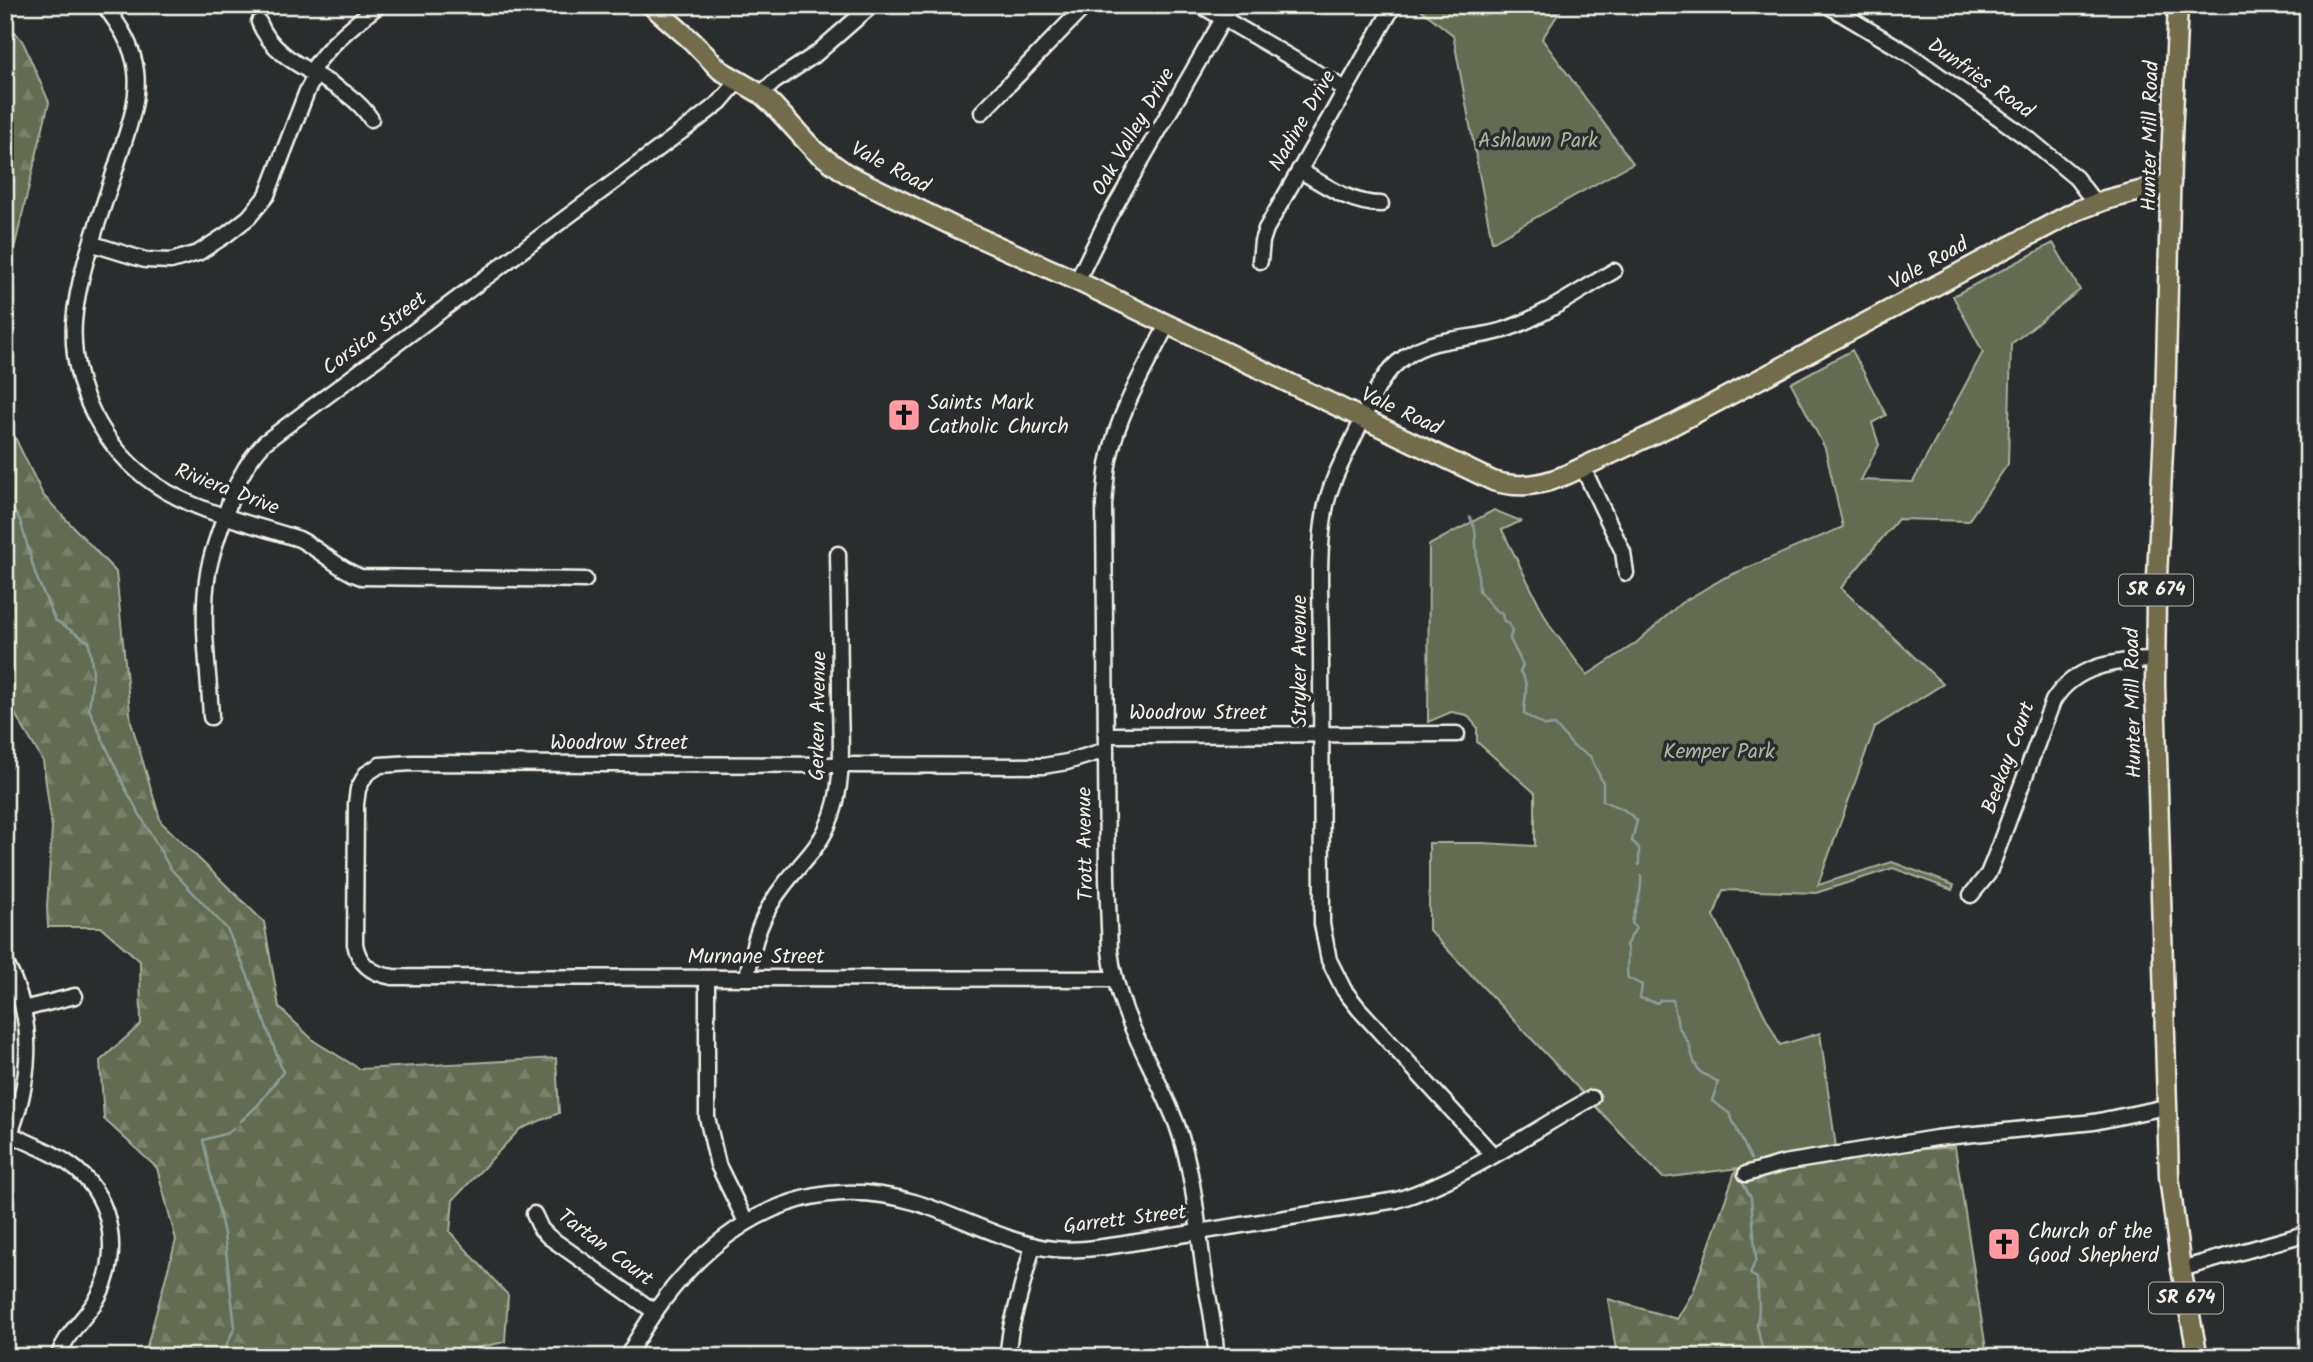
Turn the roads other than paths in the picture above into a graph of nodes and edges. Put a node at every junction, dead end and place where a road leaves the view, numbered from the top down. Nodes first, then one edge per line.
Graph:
1 (104, 5) edge
2 (379, 5) edge
3 (651, 5) edge
4 (849, 5) edge
5 (872, 5) edge
6 (1086, 5) edge
7 (1200, 5) edge
8 (1231, 5) edge
9 (1394, 5) edge
10 (1827, 5) edge
11 (2178, 5) edge
12 (859, 16) junction
13 (1223, 19) junction
14 (260, 22) dead end
15 (312, 75) junction
16 (737, 81) junction
17 (1345, 89) junction
18 (761, 94) junction
19 (982, 113) dead end
20 (371, 119) dead end
21 (1299, 170) junction
22 (2171, 183) junction
23 (2095, 203) junction
24 (1381, 204) dead end
25 (93, 244) junction
26 (1260, 261) dead end
27 (1614, 271) dead end
28 (1077, 281) junction
29 (1167, 326) junction
30 (1362, 418) junction
31 (1583, 468) junction
32 (225, 514) junction
33 (838, 554) dead end
34 (1626, 573) dead end
35 (585, 580) dead end
36 (2155, 660) junction
37 (211, 718) dead end
38 (1321, 734) junction
39 (1457, 734) dead end
40 (1106, 735) junction
41 (1106, 750) junction
42 (840, 765) junction
43 (1971, 895) dead end
44 (5, 962) edge
45 (398, 977) joint
46 (707, 978) junction
47 (747, 978) junction
48 (1114, 979) junction
49 (75, 996) dead end
50 (23, 1009) junction
51 (1592, 1098) dead end
52 (2166, 1107) junction
53 (8, 1140) edge
54 (1493, 1155) junction
55 (1746, 1174) dead end
56 (534, 1214) dead end
57 (746, 1222) junction
58 (1199, 1233) junction
59 (2308, 1233) edge
60 (1034, 1245) junction
61 (2181, 1269) junction
62 (655, 1312) junction
63 (58, 1357) edge
64 (627, 1357) edge
65 (1007, 1357) edge
66 (1216, 1357) edge
67 (2198, 1357) edge

1 - 25 street, Riviera Drive
2 - 15 street
3 - 16 main road, Vale Road
4 - 12 street
5 - 12 street
6 - 19 street
7 - 13 street
8 - 13 street, Oak Valley Drive
9 - 17 street, Nadine Drive
10 - 23 street, Dunfries Road
11 - 22 main road, Hunter Mill Road / SR 674
12 - 18 street
13 - 17 street
13 - 28 street, Oak Valley Drive
14 - 15 street
15 - 20 street
15 - 25 street
16 - 18 main road, Vale Road
16 - 32 street, Corsica Street
17 - 21 street, Nadine Drive
18 - 28 main road, Vale Road
21 - 24 street
21 - 26 street, Nadine Drive
22 - 23 main road, Vale Road
22 - 36 main road, Hunter Mill Road / SR 674
23 - 31 main road, Vale Road
25 - 32 street, Riviera Drive
27 - 30 street, Stryker Avenue
28 - 29 main road, Vale Road
29 - 30 main road, Vale Road
29 - 40 street, Trott Avenue
30 - 31 main road, Vale Road
30 - 38 street, Stryker Avenue
31 - 34 street
32 - 35 street, Riviera Drive
32 - 37 street, Corsica Street
33 - 42 street, Gerken Avenue
36 - 43 street, Beekay Court
36 - 52 main road, Hunter Mill Road / SR 674
38 - 39 street, Woodrow Street
38 - 40 street, Woodrow Street
38 - 54 street, Stryker Avenue
40 - 41 street, Trott Avenue
41 - 42 street, Woodrow Street
41 - 48 street, Trott Avenue
42 - 45 street, Woodrow Street
42 - 47 street, Gerken Avenue
44 - 50 street
45 - 46 street, Murnane Street
46 - 47 street, Murnane Street
46 - 57 street
47 - 48 street, Murnane Street
48 - 58 street, Trott Avenue
49 - 50 street
50 - 53 street
51 - 54 street, Garrett Street
52 - 55 street
52 - 61 main road, Hunter Mill Road / SR 674
53 - 63 street
54 - 58 street, Garrett Street
56 - 62 street, Tartan Court
57 - 60 street, Garrett Street
57 - 62 street, Garrett Street
58 - 60 street, Garrett Street
58 - 66 street, Trott Avenue
59 - 61 street
60 - 65 street
61 - 67 main road, Hunter Mill Road / SR 674
62 - 64 street, Garrett Street

